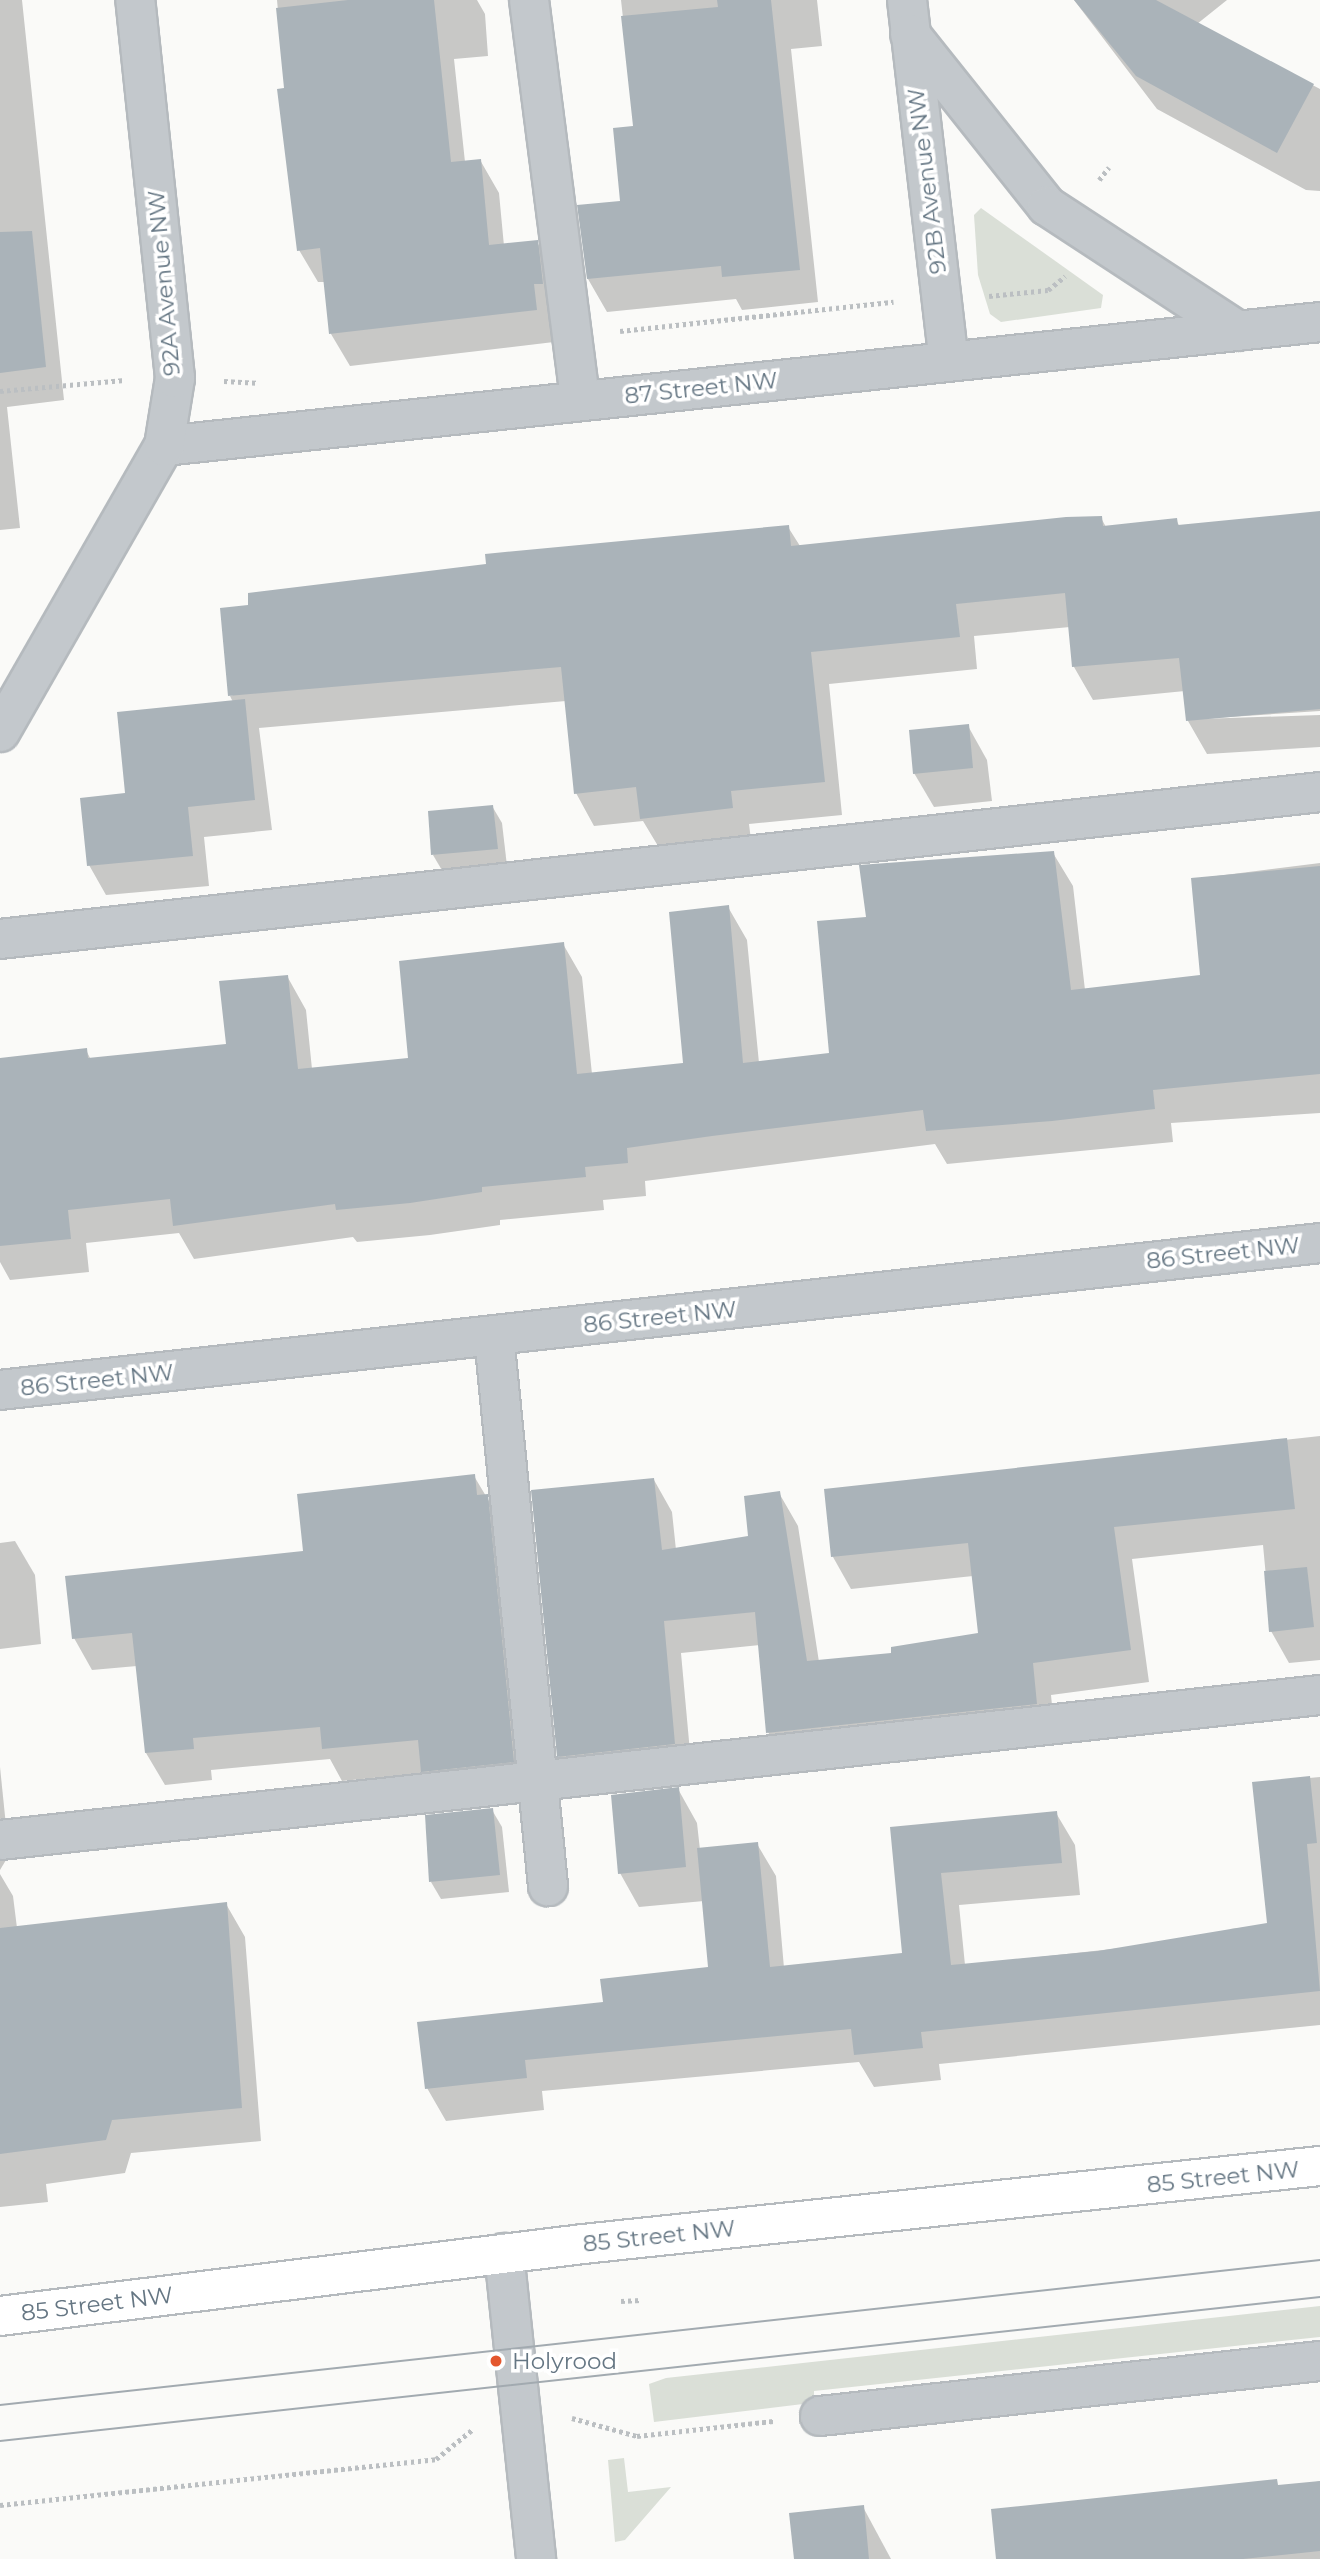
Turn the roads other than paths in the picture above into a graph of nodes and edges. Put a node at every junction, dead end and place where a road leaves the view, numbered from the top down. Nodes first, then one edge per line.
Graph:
1 (135, 0) edge
2 (529, 0) edge
3 (908, 17) edge
4 (1320, 322) edge
5 (1238, 331) junction
6 (949, 362) junction
7 (580, 400) junction
8 (164, 446) junction
9 (0, 732) edge
10 (1320, 792) edge
11 (0, 939) edge
12 (1320, 1242) edge
13 (494, 1336) junction
14 (0, 1390) edge
15 (1320, 1695) edge
16 (537, 1781) junction
17 (0, 1840) edge
18 (548, 1886) dead end
19 (1320, 2166) edge
20 (504, 2253) junction
21 (0, 2316) edge
22 (1320, 2361) edge
23 (820, 2416) road end
24 (536, 2559) edge

1 - 8 street, 92A Avenue NW
2 - 7 street
3 - 5 street
3 - 6 street, 92B Avenue NW
4 - 5 street, 87 Street NW
5 - 6 street, 87 Street NW
6 - 7 street, 87 Street NW
7 - 8 street, 87 Street NW
8 - 9 street, 92A Avenue NW
10 - 11 street
12 - 13 street, 86 Street NW
13 - 14 street, 86 Street NW
13 - 16 street
15 - 16 street
16 - 17 street
16 - 18 street
19 - 20 main road, 85 Street NW
20 - 21 main road, 85 Street NW
20 - 24 street
22 - 23 street

